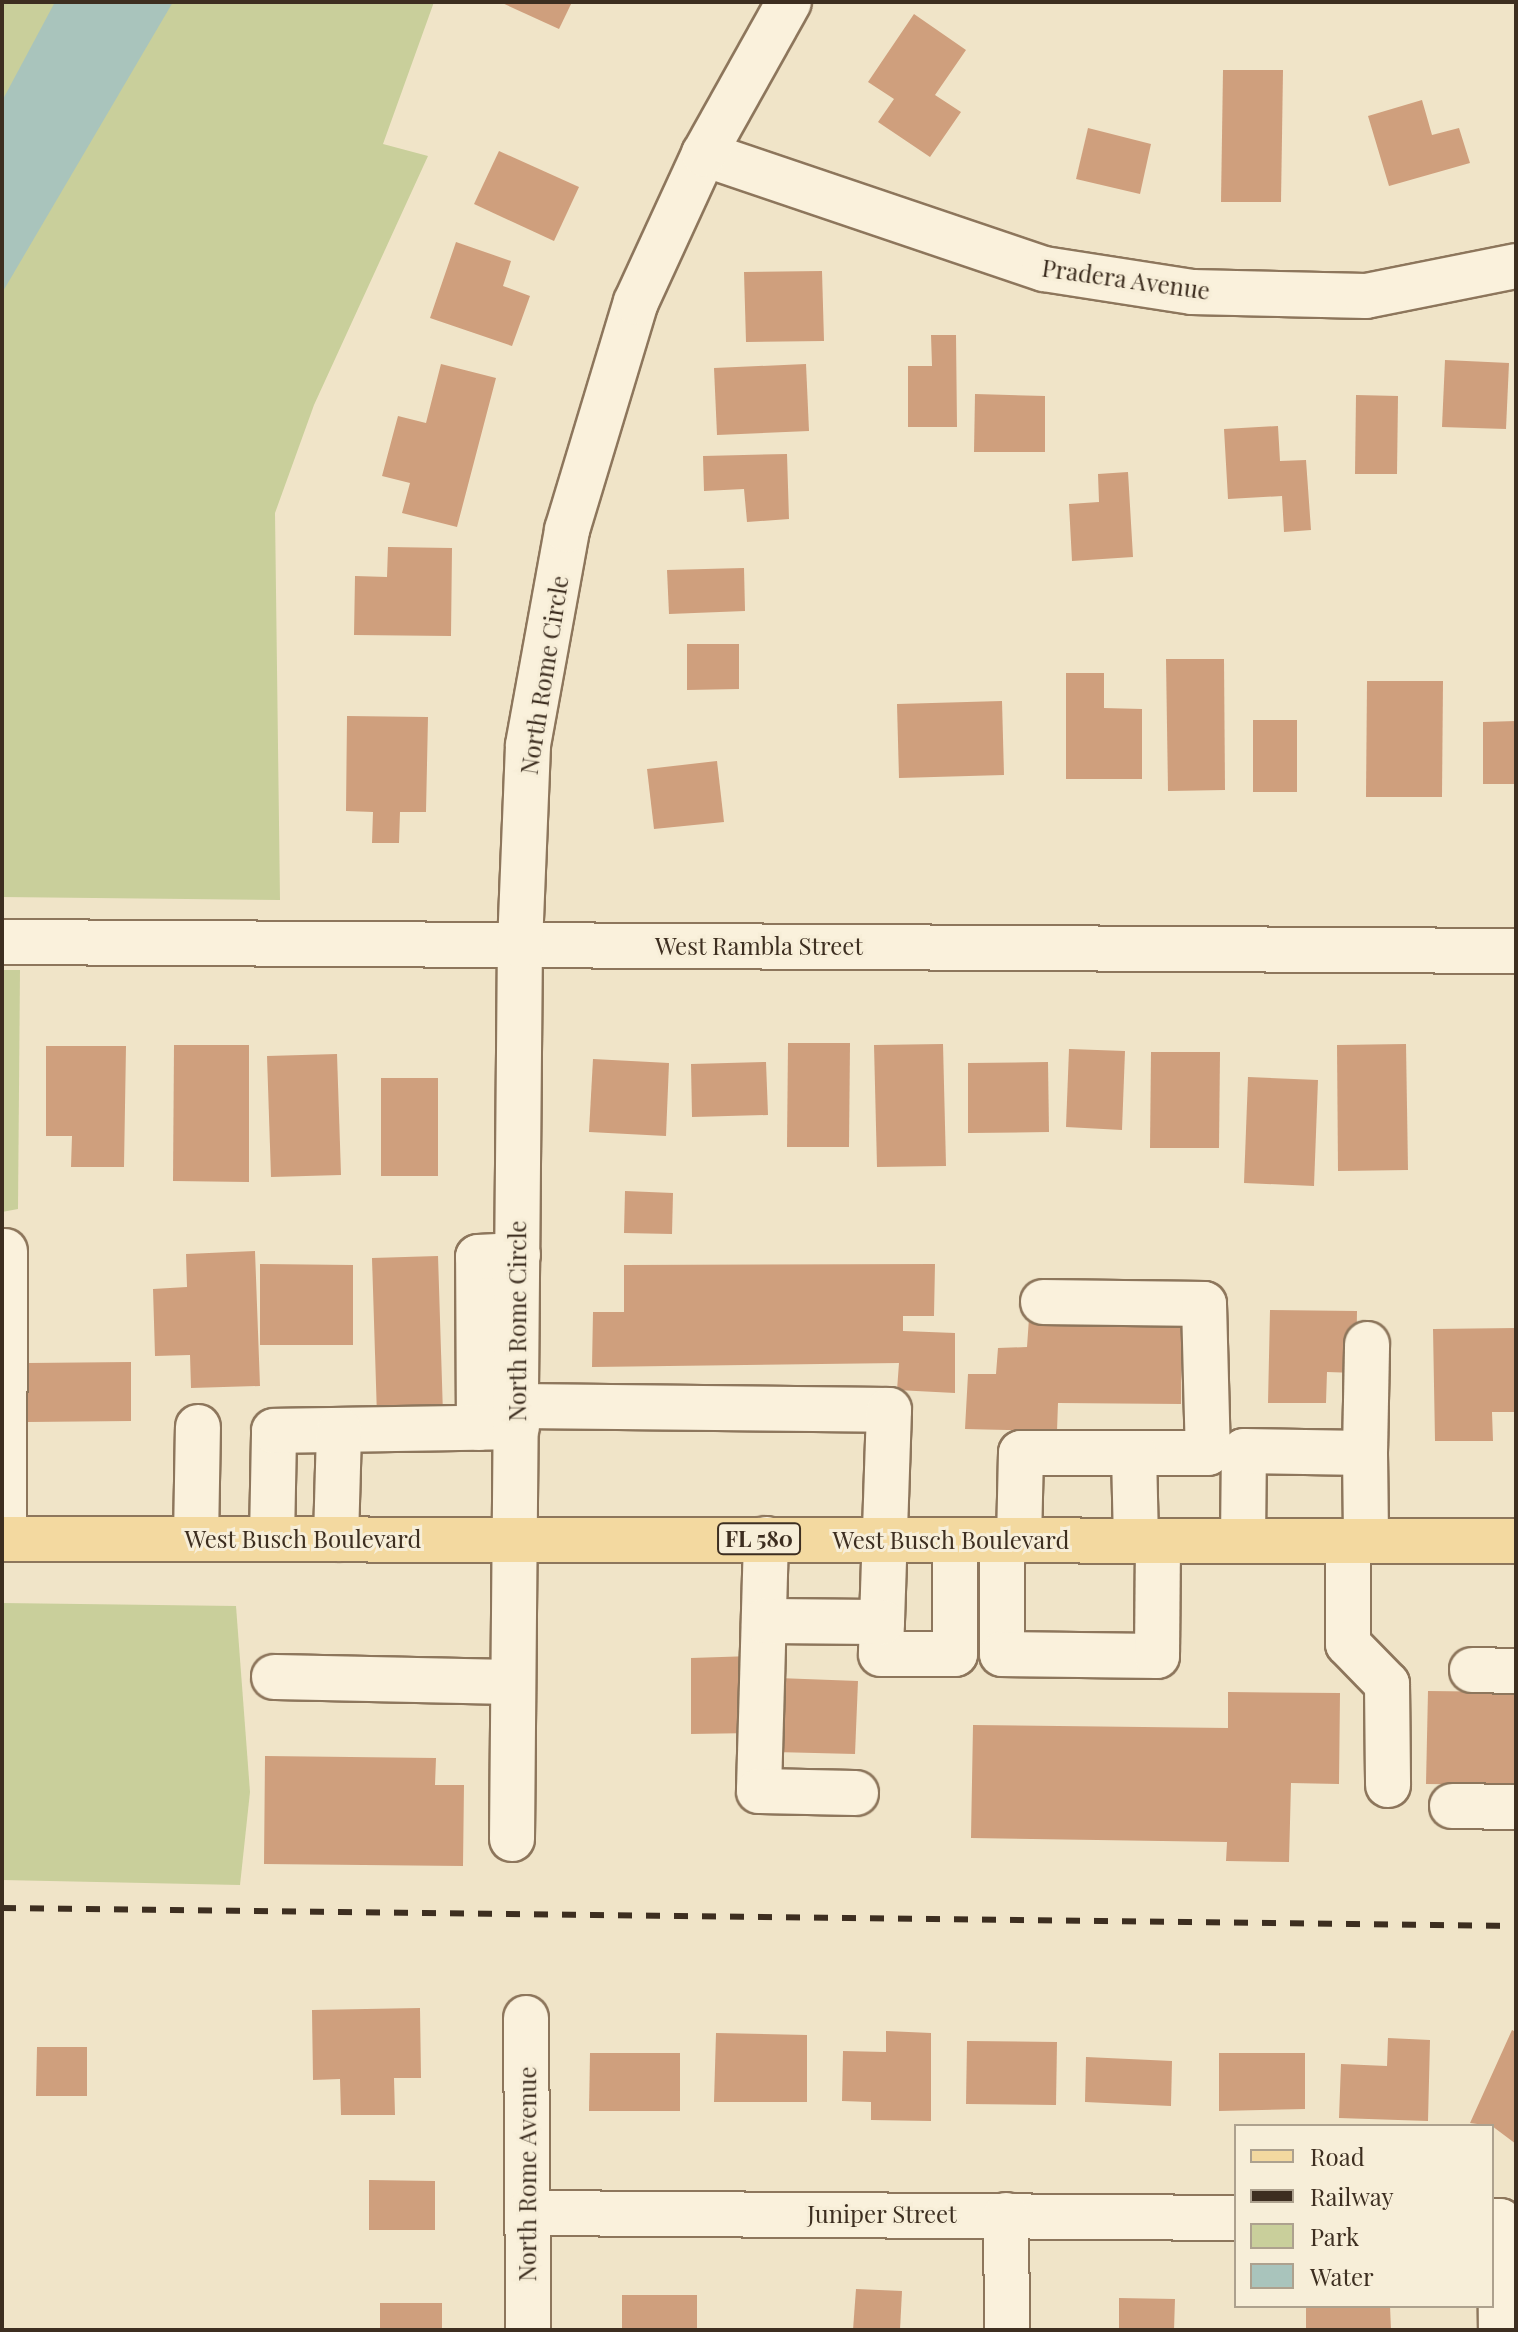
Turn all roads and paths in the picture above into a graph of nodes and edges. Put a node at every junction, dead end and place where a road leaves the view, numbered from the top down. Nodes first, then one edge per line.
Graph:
1 (789, 2) edge
2 (704, 154) junction
3 (1516, 266) edge
4 (2, 942) edge
5 (520, 945) junction
6 (1516, 951) edge
7 (5, 1251) dead end
8 (1043, 1302) dead end
9 (1367, 1344) dead end
10 (504, 1420) junction
11 (198, 1427) dead end
12 (339, 1430) junction
13 (1134, 1453) junction
14 (1365, 1453) junction
15 (3, 1539) edge
16 (196, 1539) junction
17 (272, 1539) junction
18 (336, 1539) junction
19 (516, 1539) junction
20 (766, 1539) junction
21 (884, 1540) junction
22 (955, 1540) junction
23 (1011, 1541) junction
24 (1147, 1541) junction
25 (1243, 1541) junction
26 (1357, 1541) junction
27 (1516, 1541) edge
28 (764, 1621) junction
29 (882, 1622) junction
30 (955, 1654) junction
31 (1002, 1654) junction
32 (1472, 1670) dead end
33 (1516, 1671) edge
34 (274, 1677) dead end
35 (512, 1682) junction
36 (1388, 1785) dead end
37 (856, 1793) dead end
38 (1452, 1806) dead end
39 (1516, 1807) edge
40 (512, 1839) dead end
41 (526, 2018) dead end
42 (528, 2213) junction
43 (1006, 2215) junction
44 (1234, 2218) edge
45 (1496, 2221) edge
46 (528, 2330) edge
47 (1007, 2330) edge
48 (1501, 2330) edge

1 - 2 street, North Rome Circle
2 - 3 street, Pradera Avenue
2 - 5 street, North Rome Circle
4 - 5 street, West Rambla Street
5 - 6 street, West Rambla Street
5 - 10 street, North Rome Circle
7 - 15 street
8 - 13 street
9 - 14 street
10 - 12 street
10 - 19 street, North Rome Circle
10 - 21 street
11 - 16 street
12 - 17 street
12 - 18 street
13 - 23 street
13 - 24 street
14 - 25 street
14 - 26 street
15 - 16 main road, West Busch Boulevard / FL 580
16 - 17 main road, West Busch Boulevard / FL 580
17 - 18 main road, West Busch Boulevard / FL 580
18 - 19 main road, West Busch Boulevard / FL 580
19 - 20 main road, West Busch Boulevard / FL 580
19 - 35 street, North Rome Circle
20 - 21 main road, West Busch Boulevard / FL 580
20 - 28 street
21 - 22 main road, West Busch Boulevard / FL 580
21 - 29 street
22 - 23 main road, West Busch Boulevard / FL 580
22 - 30 street
23 - 24 main road, West Busch Boulevard / FL 580
23 - 31 street
24 - 25 main road, West Busch Boulevard / FL 580
24 - 31 street
25 - 26 main road, West Busch Boulevard / FL 580
26 - 27 main road, West Busch Boulevard / FL 580
26 - 36 street
28 - 29 street
28 - 37 street
29 - 30 street
30 - 31 street
32 - 33 street
34 - 35 street
35 - 40 street, North Rome Circle
38 - 39 street
41 - 42 street, North Rome Avenue
42 - 43 street, Juniper Street
42 - 46 street, North Rome Avenue
43 - 44 street, Juniper Street
43 - 47 street
45 - 48 street

